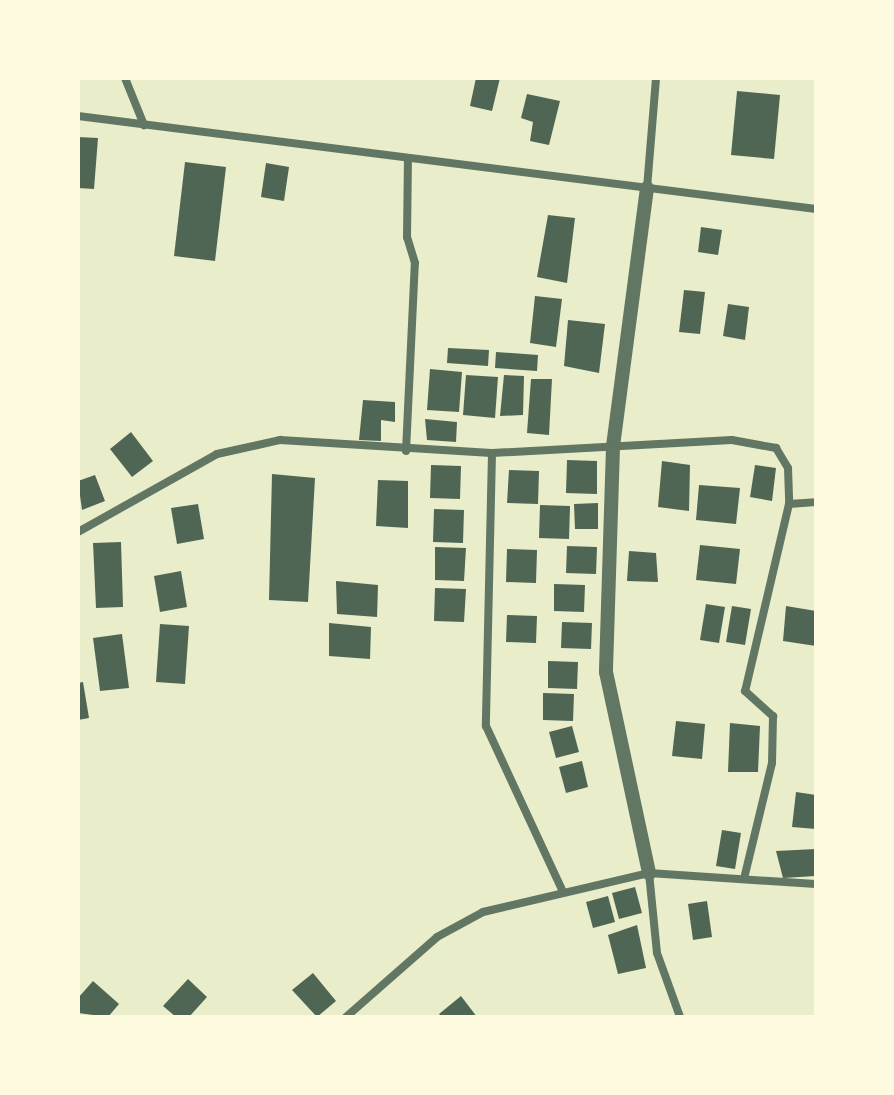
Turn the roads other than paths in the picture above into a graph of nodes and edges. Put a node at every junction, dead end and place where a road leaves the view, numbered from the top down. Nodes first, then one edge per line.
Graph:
1 (125, 78) edge
2 (656, 78) edge
3 (78, 116) edge
4 (144, 125) junction
5 (408, 159) junction
6 (647, 188) junction
7 (816, 209) edge
8 (613, 447) junction
9 (406, 451) junction
10 (492, 453) junction
11 (816, 502) edge
12 (789, 504) junction
13 (78, 532) edge
14 (649, 873) junction
15 (744, 879) junction
16 (816, 884) edge
17 (562, 890) junction
18 (346, 1017) edge
19 (680, 1017) edge

1 - 4 street
2 - 6 street
3 - 4 street
4 - 5 street
5 - 6 street
5 - 9 street
6 - 7 street
6 - 8 street
8 - 10 street
8 - 12 street
8 - 14 street
9 - 10 street
9 - 13 street
10 - 17 street
11 - 12 street
12 - 15 street
14 - 15 street
14 - 17 street
14 - 19 street
15 - 16 street
17 - 18 street

